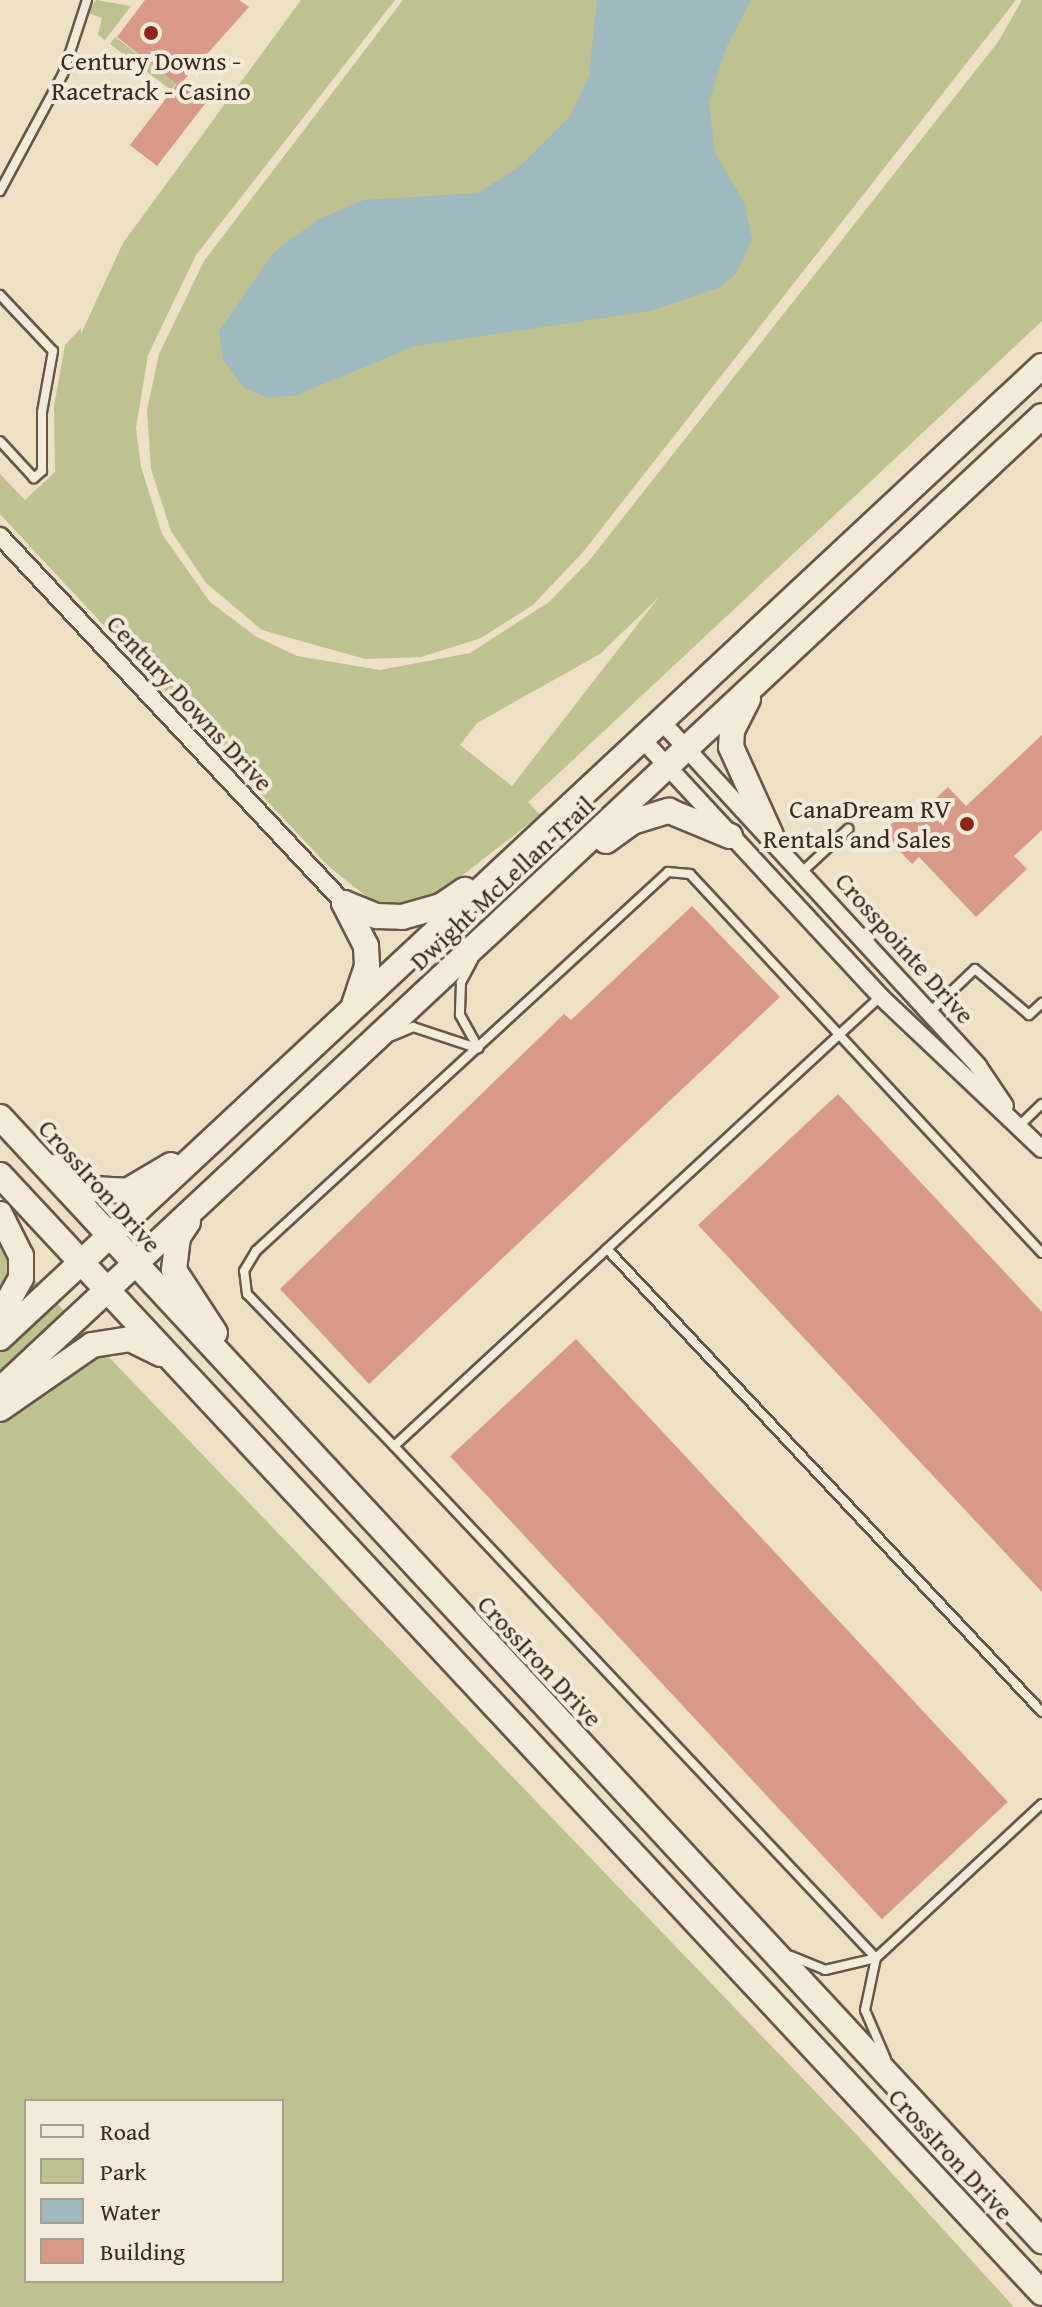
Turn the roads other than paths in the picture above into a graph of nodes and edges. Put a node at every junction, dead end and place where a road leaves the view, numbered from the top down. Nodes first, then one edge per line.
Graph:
1 (87, 0) edge
2 (0, 191) edge
3 (0, 295) edge
4 (1042, 366) edge
5 (1042, 416) edge
6 (0, 441) edge
7 (0, 536) edge
8 (761, 679) junction
9 (662, 722) junction
10 (643, 740) junction
11 (686, 748) junction
12 (668, 766) junction
13 (848, 829) dead end
14 (771, 835) junction
15 (730, 836) junction
16 (521, 853) junction
17 (803, 871) junction
18 (550, 876) junction
19 (344, 903) junction
20 (485, 937) junction
21 (881, 997) junction
22 (1042, 1003) edge
23 (930, 1012) junction
24 (351, 1013) junction
25 (839, 1035) junction
26 (369, 1045) junction
27 (478, 1048) junction
28 (1042, 1104) edge
29 (0, 1117) edge
30 (1016, 1122) junction
31 (212, 1143) junction
32 (1042, 1149) edge
33 (36, 1158) junction
34 (0, 1175) edge
35 (204, 1198) junction
36 (0, 1214) edge
37 (109, 1238) junction
38 (607, 1249) junction
39 (1042, 1253) edge
40 (83, 1262) junction
41 (133, 1265) junction
42 (107, 1289) junction
43 (0, 1316) edge
44 (0, 1338) edge
45 (177, 1364) junction
46 (227, 1365) junction
47 (0, 1390) edge
48 (0, 1409) edge
49 (394, 1446) junction
50 (1042, 1712) edge
51 (1042, 1804) edge
52 (757, 1935) junction
53 (876, 1958) junction
54 (892, 2081) junction
55 (1042, 2241) edge
56 (1042, 2293) edge

1 - 2 lane
3 - 6 lane
4 - 9 main road, Dwight McLellan Trail
5 - 8 main road, Dwight McLellan Trail
7 - 19 street, Century Downs Drive
8 - 11 main road, Dwight McLellan Trail
8 - 14 main road
9 - 10 main road, Dwight McLellan Trail
9 - 11 street, Crosspointe Drive
10 - 12 street, Crosspointe Drive
10 - 16 main road, Dwight McLellan Trail
11 - 12 main road, Dwight McLellan Trail
11 - 14 street, Crosspointe Drive
12 - 15 street, Crosspointe Drive
12 - 18 main road, Dwight McLellan Trail
13 - 17 lane
14 - 17 street, Crosspointe Drive
15 - 18 main road
15 - 21 street, Crosspointe Drive
16 - 19 main road
16 - 24 main road, Dwight McLellan Trail
17 - 23 street, Crosspointe Drive
18 - 20 main road, Dwight McLellan Trail
19 - 24 main road
20 - 26 main road, Dwight McLellan Trail
20 - 27 lane
21 - 25 lane
21 - 30 street, Crosspointe Drive
22 - 23 lane
23 - 30 street, Crosspointe Drive
24 - 31 main road, Dwight McLellan Trail
25 - 27 lane
25 - 38 lane
25 - 39 lane
26 - 27 lane
26 - 35 main road, Dwight McLellan Trail
27 - 49 lane
28 - 30 lane
29 - 33 main road, CrossIron Drive
30 - 32 street, Crosspointe Drive
31 - 33 main road
31 - 37 main road, Dwight McLellan Trail
33 - 37 main road, CrossIron Drive
34 - 40 main road, CrossIron Drive
35 - 41 main road, Dwight McLellan Trail
35 - 46 main road
36 - 43 main road
37 - 40 main road, Dwight McLellan Trail
37 - 41 main road, CrossIron Drive
38 - 49 lane
38 - 50 lane
40 - 42 main road, CrossIron Drive
40 - 44 main road, Dwight McLellan Trail
41 - 42 main road, Dwight McLellan Trail
41 - 46 main road, CrossIron Drive
42 - 45 main road, CrossIron Drive
42 - 47 main road, Dwight McLellan Trail
45 - 48 main road
45 - 56 main road, CrossIron Drive
46 - 52 main road, CrossIron Drive
49 - 53 lane
51 - 53 lane
52 - 53 lane
52 - 54 main road, CrossIron Drive
53 - 54 lane
54 - 55 main road, CrossIron Drive

